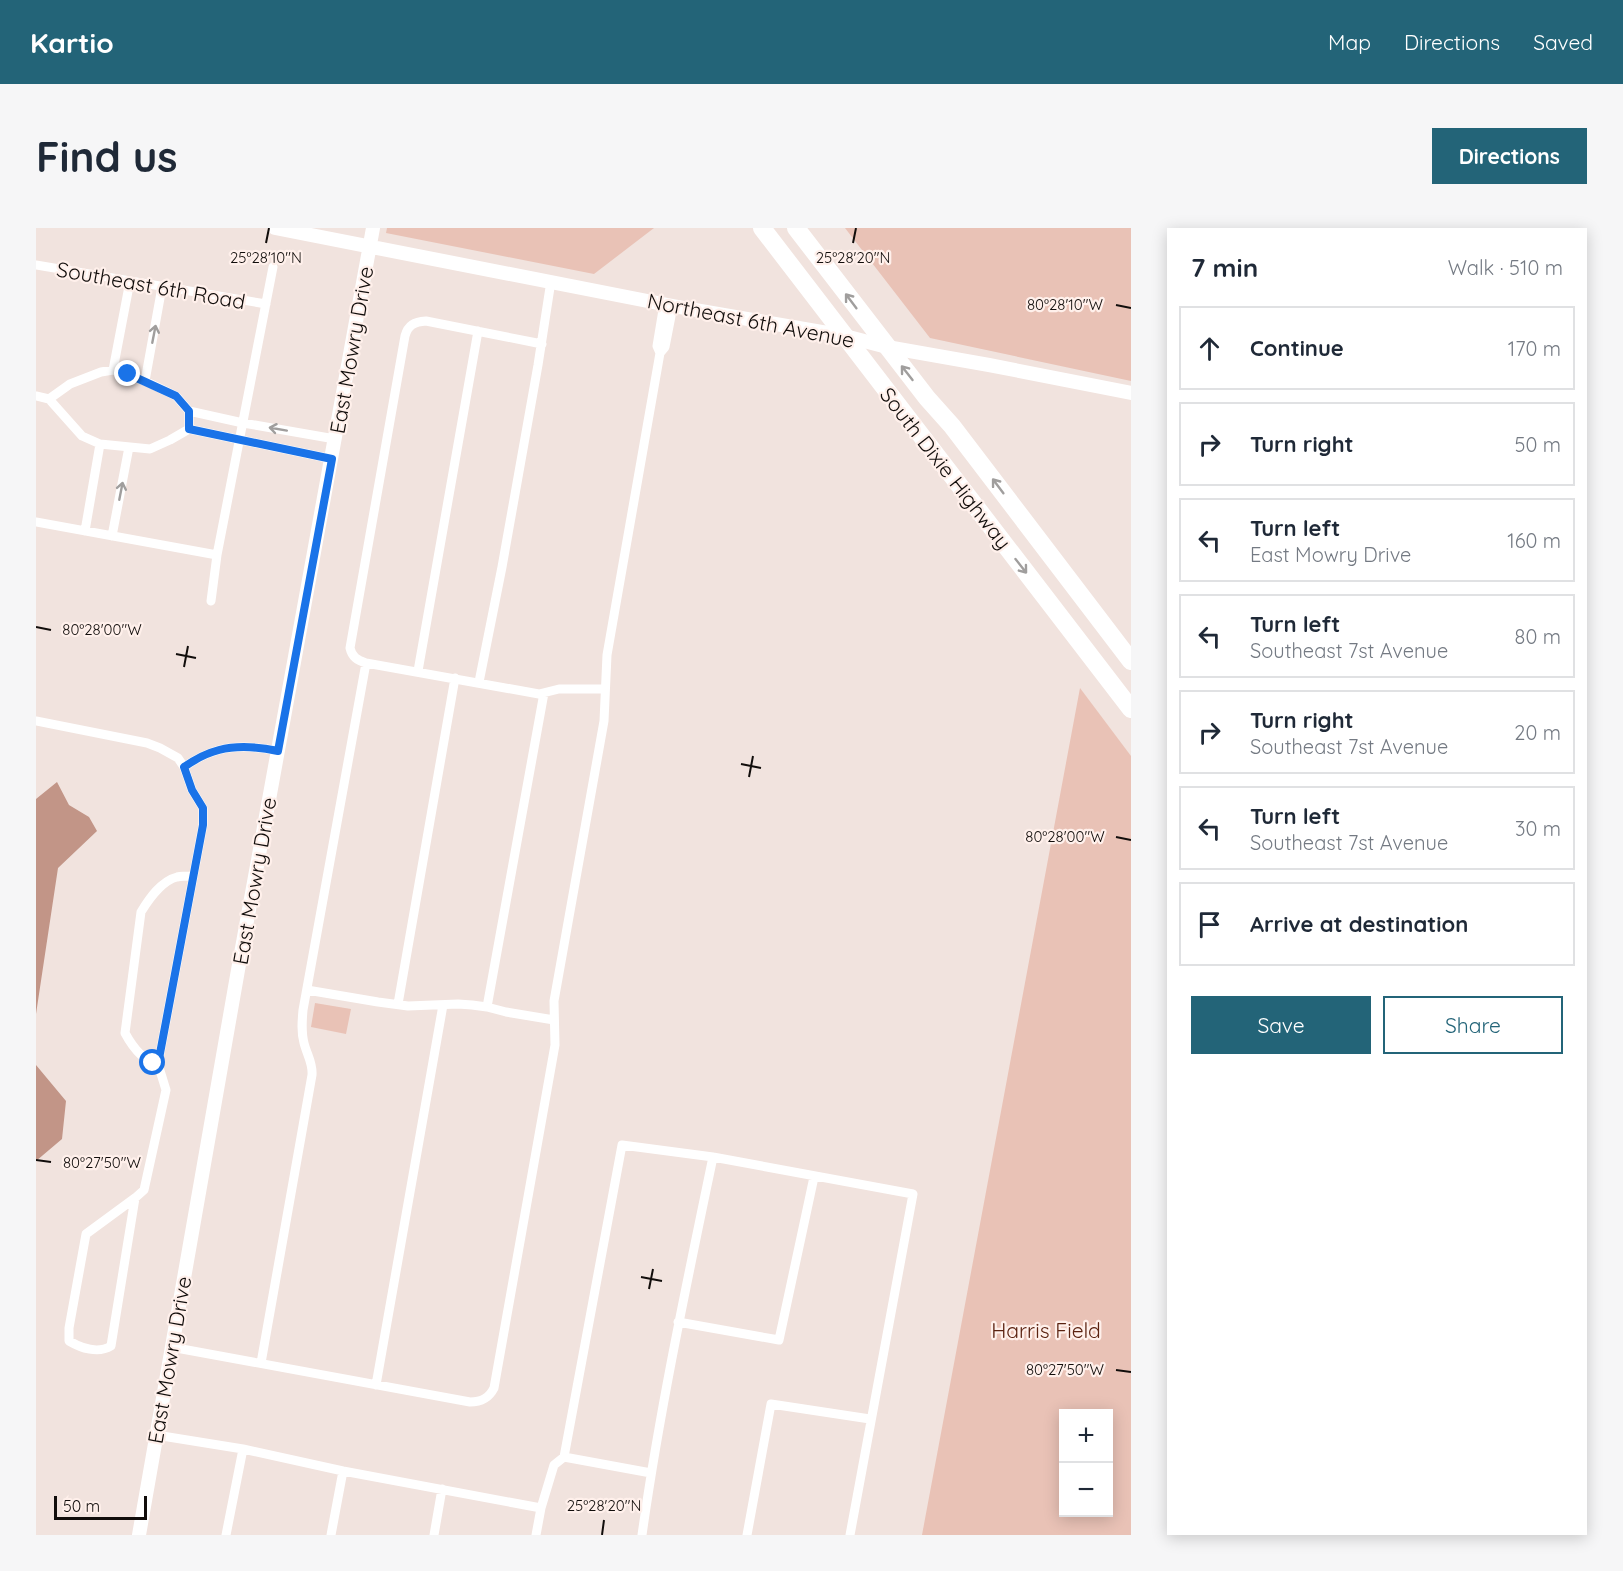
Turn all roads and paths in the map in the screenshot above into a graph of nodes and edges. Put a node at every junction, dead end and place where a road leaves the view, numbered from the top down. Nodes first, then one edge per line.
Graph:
1 (275, 228) edge
2 (374, 228) edge
3 (762, 228) edge
4 (795, 228) edge
5 (370, 246) junction
6 (36, 265) edge
7 (273, 267) dead end
8 (130, 281) junction
9 (551, 281) junction
10 (162, 287) junction
11 (266, 304) junction
12 (669, 305) junction
13 (478, 331) junction
14 (845, 336) junction
15 (542, 344) junction
16 (887, 347) junction
17 (113, 370) junction
18 (145, 381) junction
19 (1131, 393) edge
20 (36, 396) edge
21 (49, 399) junction
22 (189, 411) junction
23 (243, 423) junction
24 (189, 429) junction
25 (335, 439) junction
26 (239, 440) junction
27 (100, 444) junction
28 (129, 447) junction
29 (332, 459) junction
30 (36, 522) edge
31 (85, 531) junction
32 (112, 536) junction
33 (217, 555) junction
34 (211, 601) dead end
35 (1131, 661) edge
36 (366, 663) junction
37 (418, 671) junction
38 (455, 678) junction
39 (479, 682) junction
40 (605, 688) junction
41 (544, 693) junction
42 (1131, 709) edge
43 (36, 721) edge
44 (278, 751) junction
45 (184, 767) junction
46 (193, 876) junction
47 (307, 990) junction
48 (398, 1004) junction
49 (443, 1005) junction
50 (487, 1007) junction
51 (554, 1020) junction
52 (158, 1064) junction
53 (713, 1157) junction
54 (814, 1177) junction
55 (135, 1198) junction
56 (678, 1322) junction
57 (171, 1347) junction
58 (261, 1363) junction
59 (375, 1385) junction
60 (870, 1419) junction
61 (156, 1435) junction
62 (243, 1449) junction
63 (564, 1457) junction
64 (344, 1471) junction
65 (651, 1473) junction
66 (442, 1489) junction
67 (541, 1509) junction
68 (139, 1535) edge
69 (226, 1535) edge
70 (331, 1535) edge
71 (434, 1535) edge
72 (536, 1535) edge
73 (642, 1535) edge
74 (747, 1535) edge
75 (850, 1535) edge

1 - 5 street, Northeast 6th Avenue
2 - 5 street, East Mowry Drive
3 - 14 highway, South Dixie Highway
16 -> 4 highway, South Dixie Highway
5 - 9 street, Northeast 6th Avenue
5 - 25 street, East Mowry Drive
6 - 8 street, Southeast 6th Road
7 - 11 street
8 - 10 street, Southeast 6th Road
8 - 17 street
9 - 12 street, Northeast 6th Avenue
9 - 15 street
10 - 11 street, Southeast 6th Road
18 -> 10 street
11 - 23 street
12 - 14 street, Northeast 6th Avenue
12 - 40 street
13 - 15 street
13 - 36 street
13 - 37 street
14 - 16 street, Northeast 6th Avenue
14 -> 42 highway, South Dixie Highway
15 - 39 street
16 - 19 street, Northeast 6th Avenue
35 -> 16 highway, South Dixie Highway
17 - 18 street
17 - 21 street
18 - 22 street
20 - 21 street
21 - 27 street
22 - 23 street
22 - 24 street
25 -> 23 street
23 - 26 street
24 - 26 street
24 - 28 street
25 - 29 street, East Mowry Drive
26 - 29 street
26 - 33 street
27 - 28 street
27 - 31 street
32 -> 28 street
29 - 44 street, East Mowry Drive
30 - 31 street
31 - 32 street
32 - 33 street
33 - 34 street
36 - 37 street
36 - 47 street
37 - 38 street
38 - 39 street
38 - 48 street
39 - 41 street
40 - 41 street
40 - 51 street
41 - 50 street
43 - 45 street
44 - 45 street
44 - 57 street, East Mowry Drive
45 - 46 street
46 - 52 street
46 - 52 street
47 - 48 street
47 - 58 street
48 - 49 street
49 - 50 street
49 - 59 street
50 - 51 street
51 - 59 street
52 - 55 street
53 - 54 street
53 - 56 street
53 - 63 street
54 - 56 street
54 - 60 street
55 - 55 street
56 - 65 street
57 - 58 street
57 - 61 street, East Mowry Drive
58 - 59 street
60 - 74 street
60 - 75 street
61 - 62 street
61 - 68 street, East Mowry Drive
62 - 64 street
62 - 69 street
63 - 65 street
63 - 67 street
64 - 66 street
64 - 70 street
65 - 73 street
66 - 67 street
66 - 71 street
67 - 72 street

